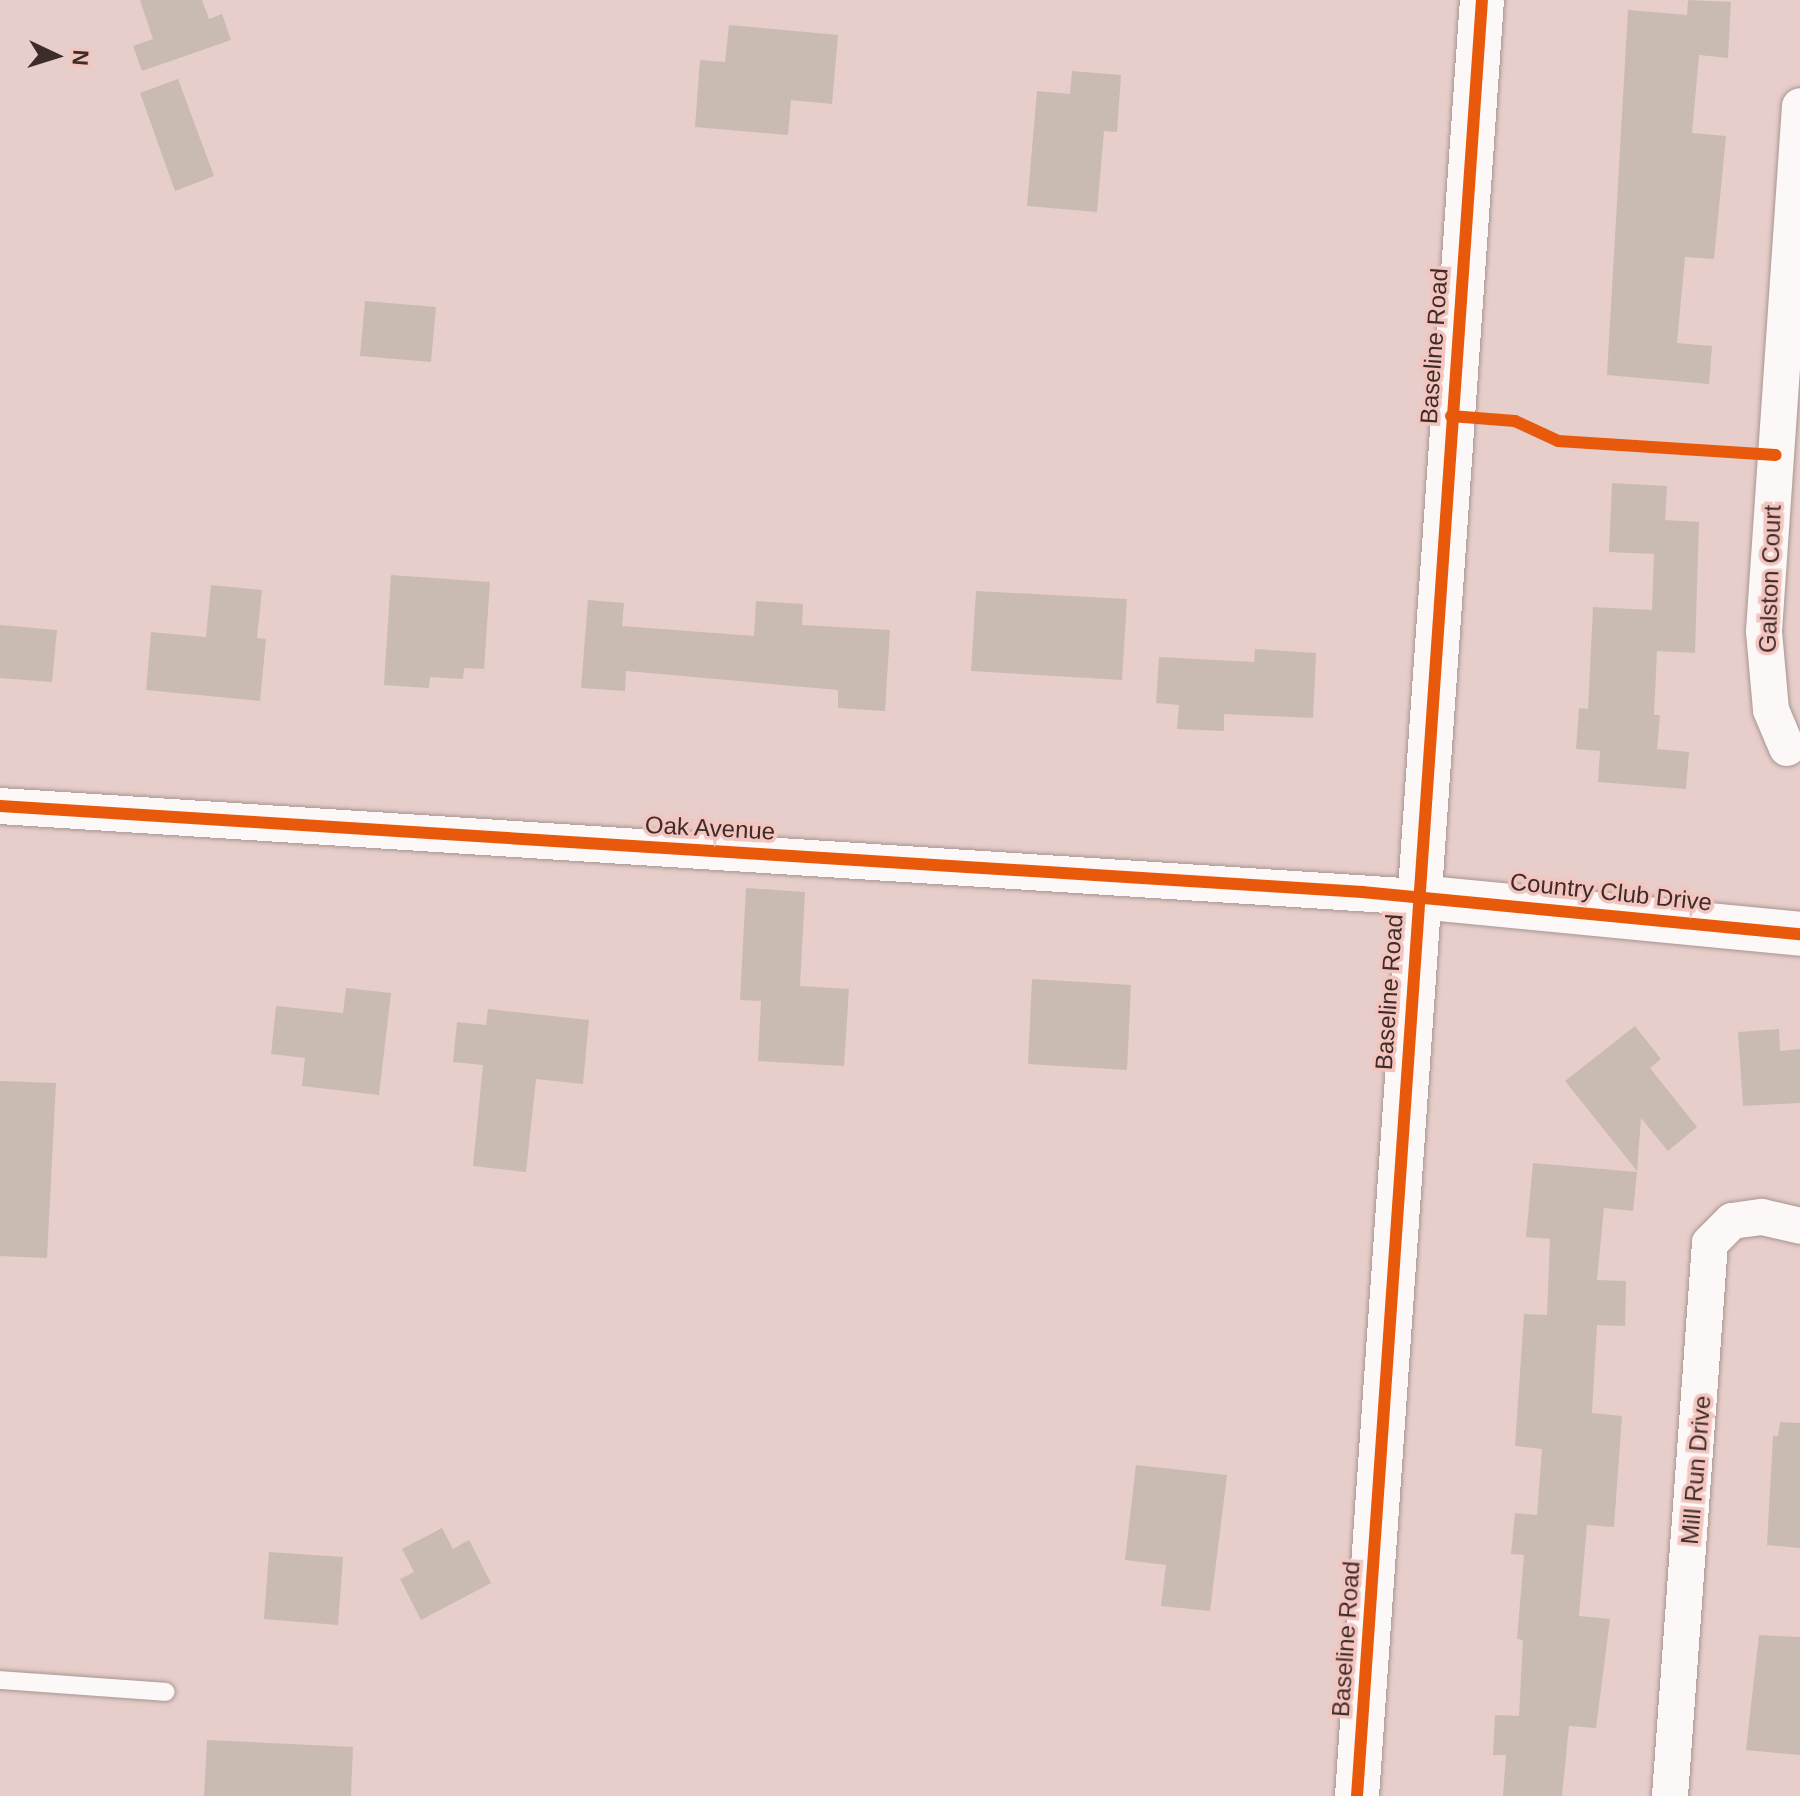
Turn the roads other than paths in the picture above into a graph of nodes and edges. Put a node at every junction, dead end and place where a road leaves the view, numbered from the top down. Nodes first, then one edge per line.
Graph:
1 (1482, 0) edge
2 (1800, 106) edge
3 (1788, 455) edge
4 (1787, 748) dead end
5 (0, 806) edge
6 (1418, 897) junction
7 (1800, 934) edge
8 (1800, 1226) edge
9 (0, 1680) edge
10 (166, 1692) dead end
11 (1357, 1796) edge
12 (1670, 1796) edge

1 - 6 main road, Baseline Road
2 - 3 street, Galston Court
3 - 4 street, Galston Court
5 - 6 street, Oak Avenue
6 - 7 main road, Country Club Drive
6 - 11 main road, Baseline Road
8 - 12 street, Mill Run Drive
9 - 10 lane

